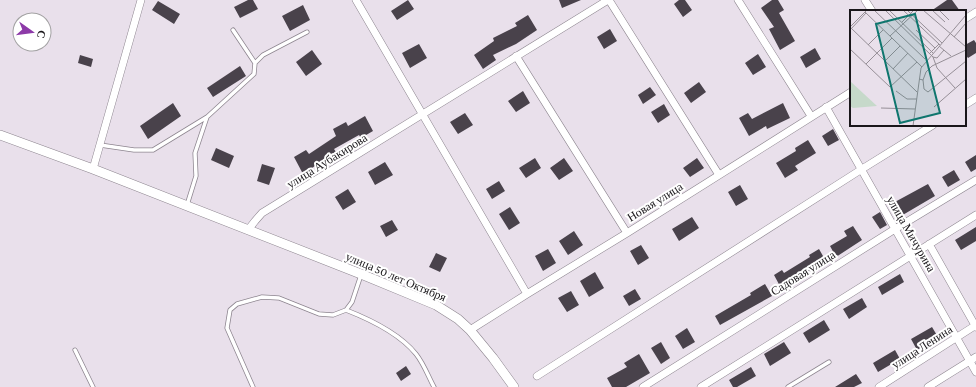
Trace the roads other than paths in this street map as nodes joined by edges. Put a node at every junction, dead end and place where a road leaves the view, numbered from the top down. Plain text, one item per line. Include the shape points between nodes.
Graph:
1 (141, 0) edge
2 (356, 0) edge
3 (608, 0) edge
4 (738, 0) edge
5 (866, 0) edge
6 (871, 10) edge
7 (976, 12) edge
8 (966, 18) edge
9 (233, 30) dead end
10 (307, 32) dead end
11 (516, 56) junction
12 (255, 63) junction
13 (850, 93) edge
14 (976, 98) edge
15 (966, 104) edge
16 (826, 107) junction
17 (422, 115) junction
18 (811, 116) junction
19 (207, 117) junction
20 (931, 126) edge
21 (0, 135) edge
22 (100, 145) junction
23 (93, 169) junction
24 (862, 169) junction
25 (719, 175) junction
26 (976, 180) edge
27 (187, 206) junction
28 (976, 215) edge
29 (894, 229) junction
30 (248, 230) junction
31 (627, 233) junction
32 (929, 244) junction
33 (911, 255) junction
34 (362, 274) junction
35 (527, 294) junction
36 (346, 310) junction
37 (976, 326) edge
38 (470, 330) junction
39 (956, 338) junction
40 (74, 350) dead end
41 (973, 359) edge
42 (830, 362) dead end
43 (976, 372) edge
44 (537, 376) dead end
45 (93, 387) edge
46 (253, 387) edge
47 (434, 387) edge
48 (514, 387) edge
49 (643, 387) edge
50 (701, 387) edge
51 (788, 387) edge
52 (879, 387) edge
53 (928, 387) edge

1 - 22 street
2 - 17 street
3 - 11 street, улица Аубакирова
3 - 25 street
4 - 18 street
5 - 6 street
7 - 8 street
9 - 12 lane
10 - 12 lane via 263,55
11 - 17 street, улица Аубакирова
11 - 31 street
12 - 19 lane via 254,74
13 - 16 street, Новая улица
14 - 15 street
16 - 18 street, Новая улица
16 - 24 street, улица Мичурина
17 - 30 street, улица Аубакирова via 262,213
17 - 35 street
18 - 25 street, Новая улица
19 - 22 lane via 153,150
19 - 27 lane via 195,153 196,176
20 - 24 street
21 - 23 main road, улица 50 лет Октября
22 - 23 street
23 - 27 main road, улица 50 лет Октября
24 - 29 street, улица Мичурина
24 - 44 street
25 - 31 street, Новая улица
26 - 29 street, Садовая улица
27 - 30 main road, улица 50 лет Октября
28 - 32 street
29 - 33 street, улица Мичурина
29 - 49 street, Садовая улица
30 - 34 main road, улица 50 лет Октября
31 - 35 street, Новая улица
32 - 33 street
32 - 37 street, улица Мичурина
33 - 39 street, улица Мичурина
33 - 50 street
34 - 36 lane via 352,302
34 - 38 main road, улица 50 лет Октября via 436,305
35 - 38 street, Новая улица
36 - 46 lane via 333,315 319,314 279,298 262,297 237,304 230,310 227,328
36 - 47 lane via 377,324 399,339 416,354
37 - 39 street, улица Ленина
38 - 48 main road, улица 50 лет Октября
39 - 41 street, улица Мичурина
39 - 52 street, улица Ленина
40 - 45 lane
41 - 43 street, улица Мичурина
41 - 53 street
42 - 51 lane

